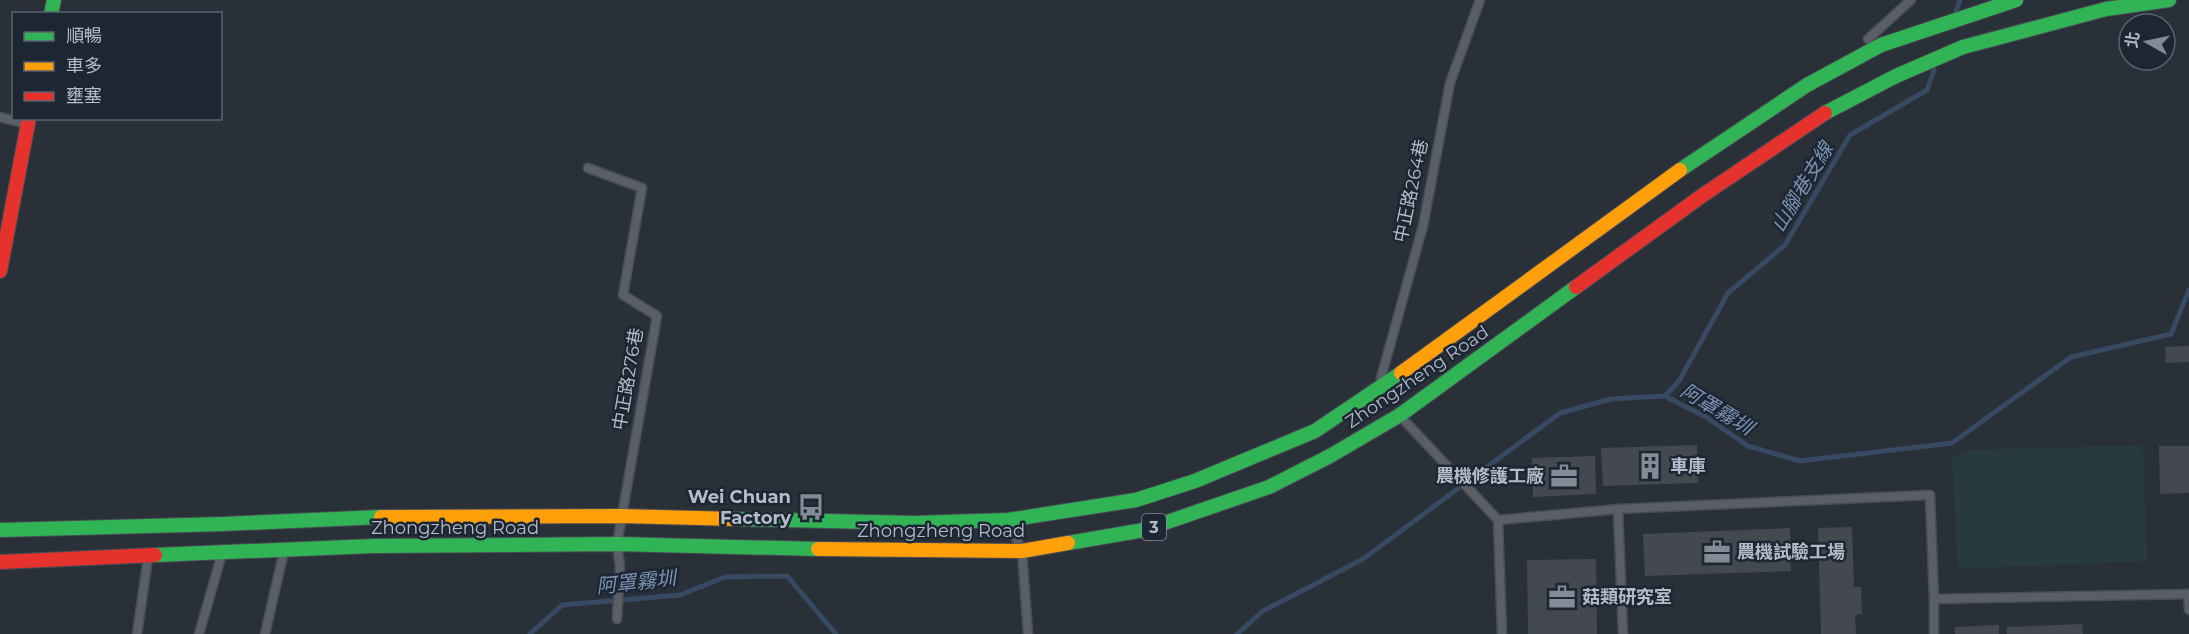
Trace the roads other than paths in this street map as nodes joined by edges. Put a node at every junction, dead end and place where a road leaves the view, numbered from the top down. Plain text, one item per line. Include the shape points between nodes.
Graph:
1 (1480, 0) edge
2 (1911, 0) edge
3 (2016, 0) edge
4 (2169, 0) edge
5 (1832, 72) junction
6 (28, 121) edge
7 (588, 168) dead end
8 (0, 271) edge
9 (1378, 390) junction
10 (1400, 415) junction
11 (1618, 509) junction
12 (621, 516) junction
13 (1498, 519) junction
14 (1008, 520) junction
15 (223, 524) junction
16 (0, 530) edge
17 (617, 544) junction
18 (285, 549) junction
19 (222, 551) junction
20 (1022, 551) junction
21 (149, 555) junction
22 (0, 561) edge
23 (2189, 594) edge
24 (1934, 599) junction
25 (2189, 610) edge
26 (617, 619) dead end
27 (137, 634) edge
28 (199, 634) edge
29 (265, 634) edge
30 (1028, 634) edge
31 (1502, 634) edge
32 (1623, 634) edge
33 (1934, 634) edge

1 - 9 lane, 中正路264巷 via 1450,83 1423,226
2 - 5 lane
3 - 5 main road, Zhongzheng Road / 3 via 1881,45
4 - 10 main road, Zhongzheng Road / 3 via 2106,9 1963,47 1828,111 1703,195
5 - 9 main road, Zhongzheng Road / 3 via 1682,168
6 - 8 main road
7 - 12 lane, 中正路276巷 via 642,188 623,295 657,316
9 - 14 main road, Zhongzheng Road / 3 via 1315,431 1195,481 1136,500
10 - 13 lane
10 - 20 main road, Zhongzheng Road / 3 via 1330,456 1247,495 1144,530
11 - 13 lane
11 - 24 lane via 1930,495
11 - 32 lane
12 - 14 main road, Zhongzheng Road / 3 via 914,523
12 - 15 main road, Zhongzheng Road / 3 via 372,517
12 - 17 lane, 中正路276巷
13 - 31 lane
14 - 20 lane
15 - 16 main road, Zhongzheng Road / 3
15 - 19 main road
17 - 18 main road, Zhongzheng Road / 3
17 - 20 main road, Zhongzheng Road / 3
17 - 26 lane, 中正路276巷
18 - 19 main road, Zhongzheng Road / 3
18 - 29 lane
19 - 21 main road, Zhongzheng Road / 3
19 - 28 lane
20 - 30 lane
21 - 22 main road, Zhongzheng Road / 3
21 - 27 lane
23 - 24 lane
23 - 25 lane
24 - 33 lane

